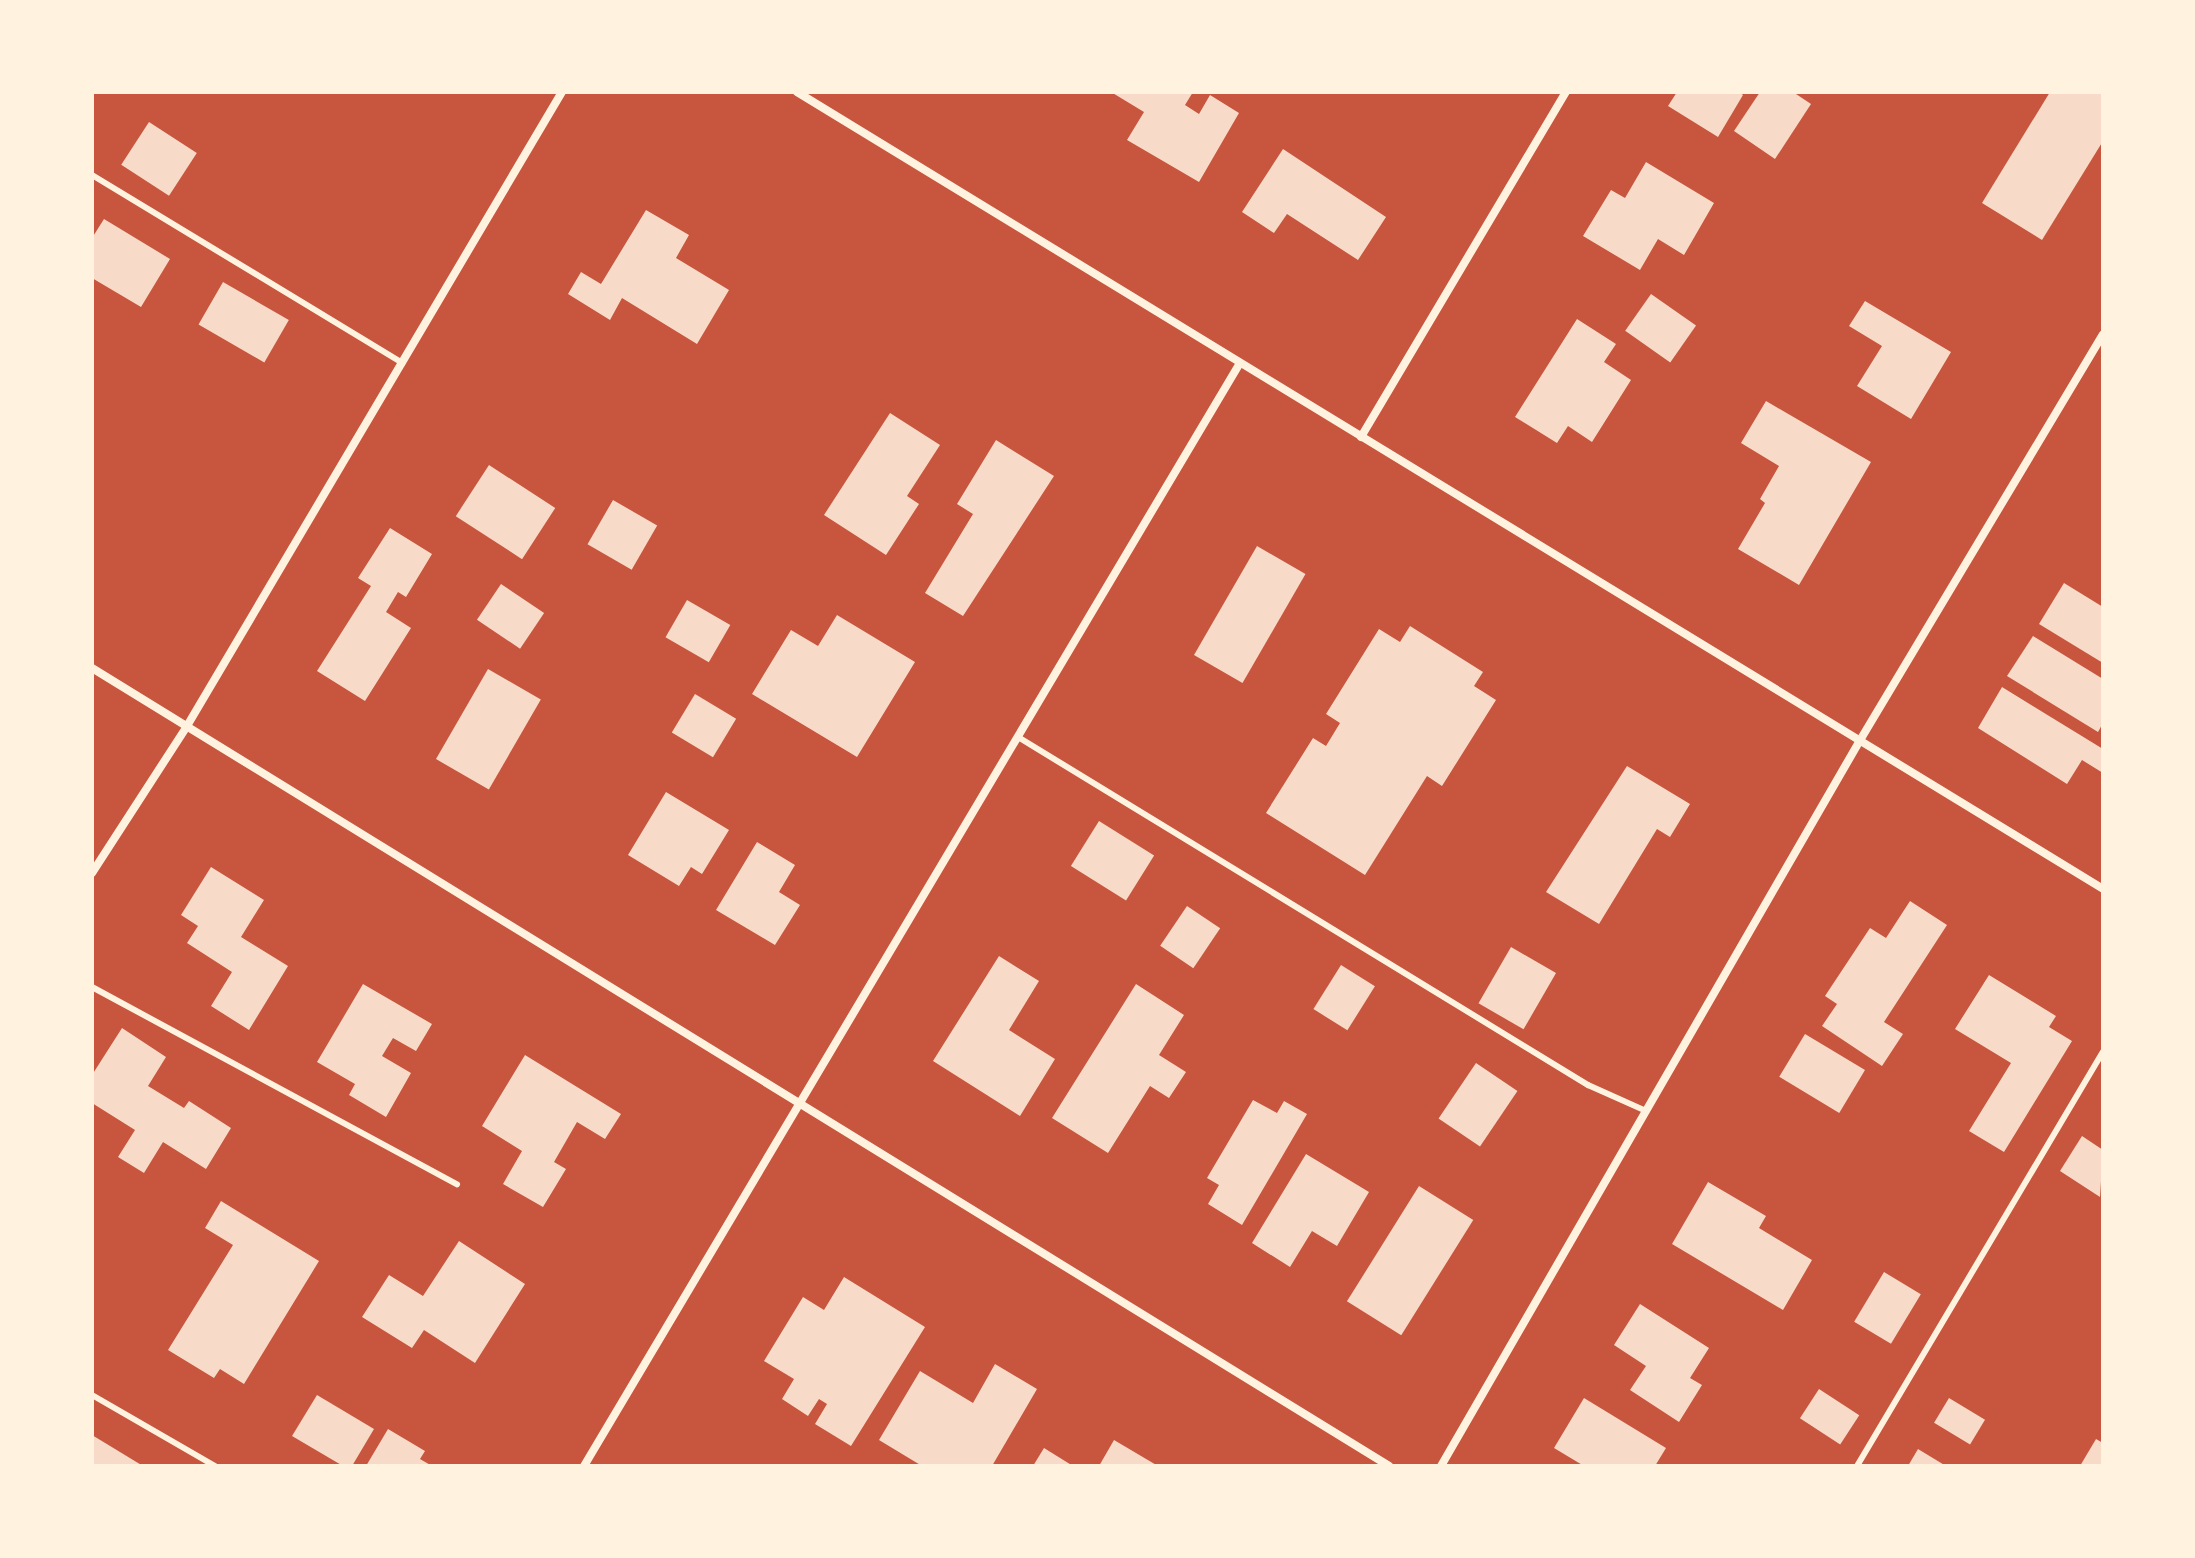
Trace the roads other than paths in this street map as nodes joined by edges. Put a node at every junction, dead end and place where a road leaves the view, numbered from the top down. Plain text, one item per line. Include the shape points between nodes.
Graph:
1 (562, 92) edge
2 (797, 92) edge
3 (1566, 92) edge
4 (92, 175) edge
5 (2103, 335) edge
6 (402, 363) junction
7 (1240, 363) junction
8 (1361, 437) junction
9 (92, 668) edge
10 (187, 726) junction
11 (1018, 737) junction
12 (1859, 742) junction
13 (92, 873) edge
14 (2103, 889) edge
15 (92, 987) edge
16 (2103, 1052) edge
17 (799, 1104) junction
18 (1646, 1111) junction
19 (457, 1184) dead end
20 (92, 1395) edge
21 (215, 1466) edge
22 (584, 1466) edge
23 (1389, 1466) edge
24 (1441, 1466) edge
25 (1857, 1466) edge

1 - 6 street
2 - 7 street
3 - 8 street
4 - 6 lane
5 - 12 street
6 - 10 street
7 - 8 street
7 - 11 street
8 - 12 street
9 - 10 street
10 - 13 street
10 - 17 street
11 - 17 street
11 - 18 lane via 1588,1085
12 - 14 street
12 - 18 street
15 - 19 lane
16 - 25 lane
17 - 22 street
17 - 23 street
18 - 24 street
20 - 21 lane

